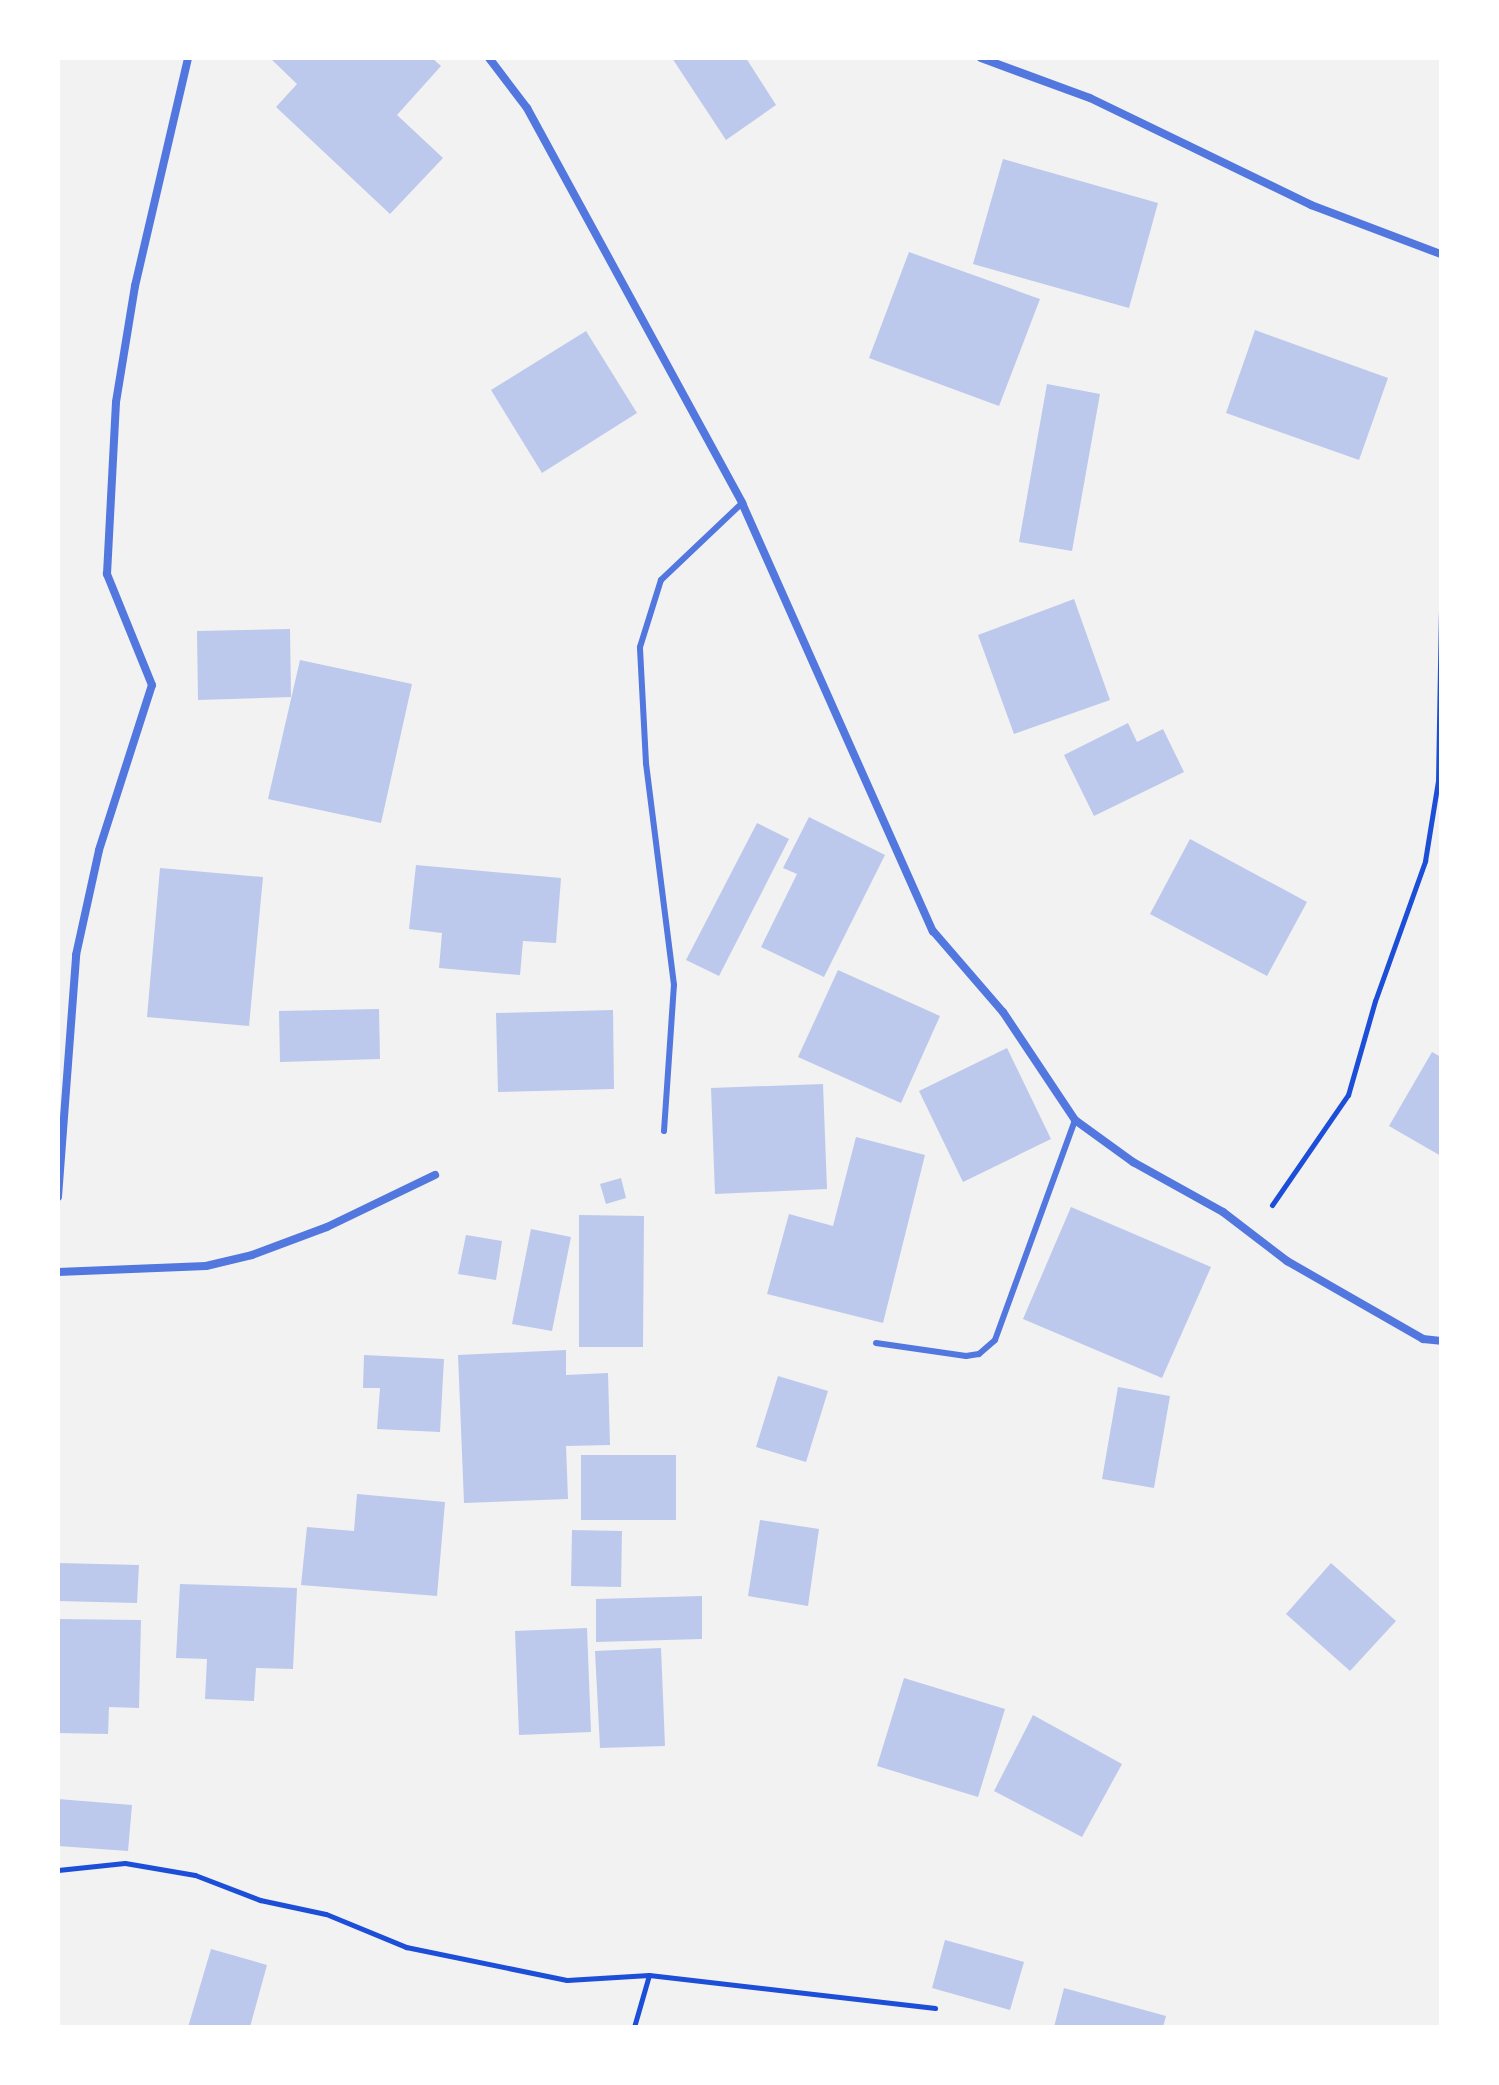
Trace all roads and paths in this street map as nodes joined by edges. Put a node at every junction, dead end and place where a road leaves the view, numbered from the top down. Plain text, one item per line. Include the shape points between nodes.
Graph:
1 (188, 58) edge
2 (489, 58) edge
3 (981, 58) edge
4 (1441, 254) edge
5 (742, 503) junction
6 (1441, 611) edge
7 (1075, 1120) junction
8 (664, 1131) dead end
9 (435, 1175) dead end
10 (58, 1197) edge
11 (1250, 1237) junction
12 (58, 1272) edge
13 (1441, 1341) edge
14 (876, 1343) dead end
15 (58, 1870) edge
16 (649, 1975) junction
17 (935, 2008) dead end
18 (634, 2027) edge

1 - 10 street via 135,286 116,402 107,574 152,685 99,850 76,955
2 - 5 street via 527,108
3 - 4 street via 1090,98 1311,205
5 - 7 street via 933,931 1003,1012
5 - 8 lane via 661,580 640,647 646,763 674,985
6 - 11 path via 1438,781 1425,861 1348,1095
7 - 11 street via 1133,1162 1223,1212
7 - 14 lane via 995,1340 979,1354 966,1356
9 - 12 street via 327,1227 221,1263
11 - 13 street via 1423,1339
15 - 16 path via 139,1865 195,1875 260,1900 326,1914 406,1947 567,1980
16 - 17 path
16 - 18 path

